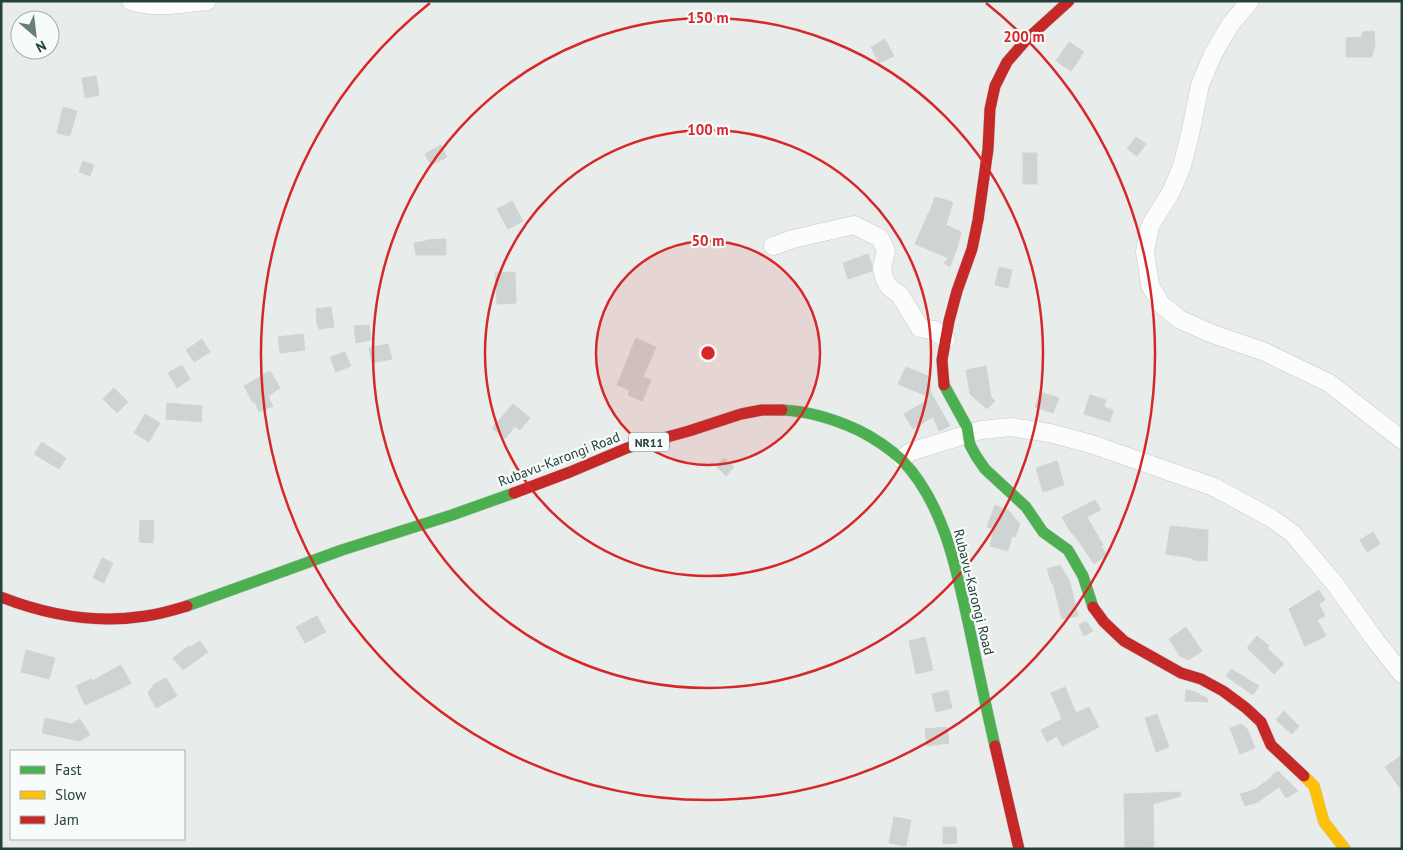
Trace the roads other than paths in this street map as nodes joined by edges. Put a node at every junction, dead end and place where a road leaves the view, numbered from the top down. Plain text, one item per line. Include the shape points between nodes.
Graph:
1 (131, 1) edge
2 (208, 1) edge
3 (1069, 1) edge
4 (1250, 1) edge
5 (773, 246) dead end
6 (946, 339) junction
7 (969, 435) junction
8 (1402, 440) edge
9 (902, 459) junction
10 (1, 598) edge
11 (1402, 674) edge
12 (1019, 849) edge
13 (1345, 849) edge

1 - 2 street via 163,5
3 - 6 main road via 1006,62 995,86 978,220
4 - 8 street via 1230,25 1213,54 1200,85 1182,166 1171,192 1150,226 1145,252 1150,285 1161,304 1179,319 1265,352 1329,383
5 - 6 street via 854,225 880,238 886,251 882,267 889,287 900,295 920,328 934,330
6 - 7 main road via 942,360 944,386
7 - 9 street via 910,452
7 - 11 street via 1011,427 1050,433 1214,487 1245,503 1292,533 1335,584
7 - 13 main road via 970,446 985,469 1026,507 1044,532 1068,550 1083,576 1091,604 1104,622 1124,641 1181,673 1223,691 1261,722 1271,745 1314,786 1324,822
9 - 10 main road, Rubavu-Karongi Road / NR11 via 857,429 830,419 774,409 748,411 625,449 578,470 451,516 168,611 144,616 88,618 21,606
9 - 12 main road, Rubavu-Karongi Road / NR11 via 927,494 948,546

